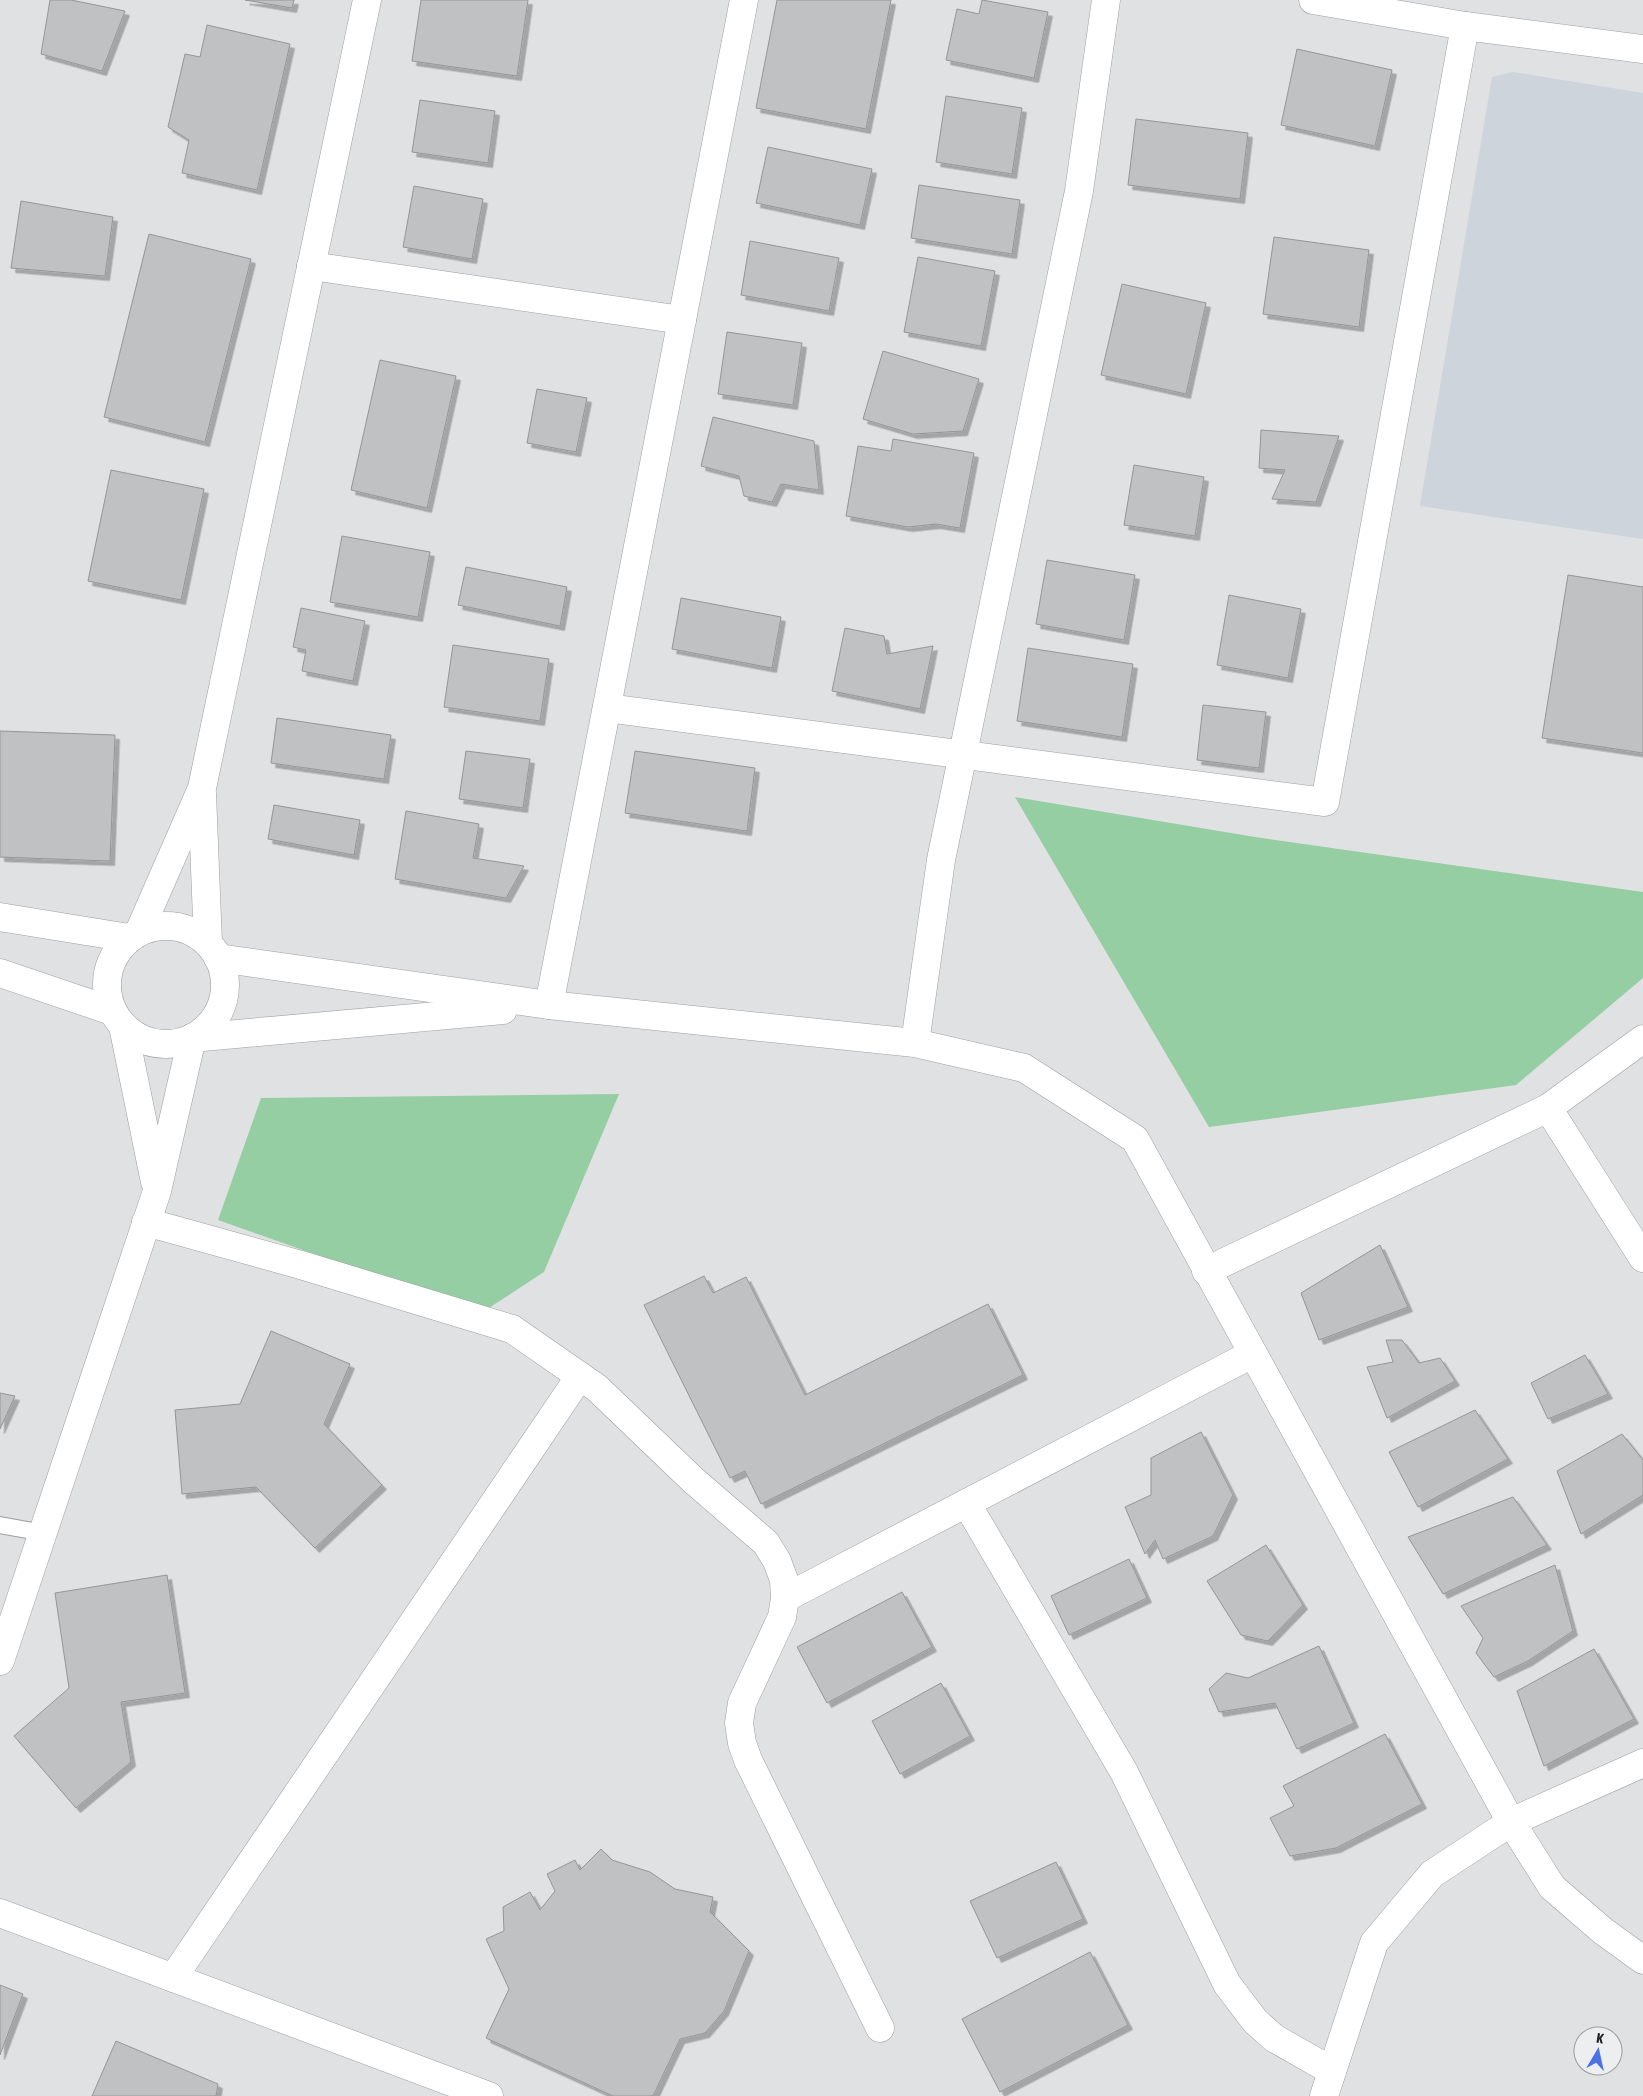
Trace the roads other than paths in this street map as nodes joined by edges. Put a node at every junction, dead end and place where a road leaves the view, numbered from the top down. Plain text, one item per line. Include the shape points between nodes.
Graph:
1 (367, 0) edge
2 (744, 0) edge
3 (1106, 0) edge
4 (1313, 0) edge
5 (1465, 26) junction
6 (1643, 49) edge
7 (311, 266) junction
8 (682, 320) junction
9 (607, 708) junction
10 (963, 754) junction
11 (202, 788) junction
12 (0, 917) edge
13 (134, 935) junction
14 (213, 950) junction
15 (0, 973) edge
16 (549, 1005) junction
17 (118, 1019) junction
18 (192, 1038) junction
19 (1643, 1039) edge
20 (915, 1043) junction
21 (1548, 1108) junction
22 (157, 1191) junction
23 (146, 1222) junction
24 (1643, 1258) edge
25 (1206, 1271) junction
26 (1252, 1354) junction
27 (580, 1376) junction
28 (967, 1504) junction
29 (0, 1525) edge
30 (44, 1534) junction
31 (785, 1598) junction
32 (0, 1661) edge
33 (1643, 1763) edge
34 (1511, 1822) junction
35 (0, 1913) edge
36 (1643, 1960) edge
37 (173, 1978) junction
38 (880, 2028) dead end
39 (1328, 2084) edge
40 (489, 2096) edge

1 - 7 street
2 - 8 street
3 - 10 street via 1079,191
4 - 5 street
5 - 6 street
5 - 10 street via 1325,802
7 - 8 street
7 - 11 street
8 - 9 street
9 - 10 street
9 - 16 street
10 - 20 street via 941,860
11 - 13 street
11 - 14 street
12 - 13 street
13 - 14 street via 156,926 175,926 193,932
13 - 17 street via 113,958 107,975 107,993
14 - 16 street
14 - 18 street via 224,976 224,994 218,1012 208,1026
15 - 17 street
16 - 18 street
16 - 20 street
17 - 18 street via 138,1037 156,1043 175,1043
17 - 22 street
18 - 22 street
19 - 21 street
20 - 25 street via 1024,1068 1134,1139
21 - 24 street
21 - 25 street
22 - 23 street
23 - 27 street via 512,1328
23 - 30 street
25 - 26 street
26 - 28 street
26 - 34 street
27 - 31 street via 766,1544 784,1580
27 - 37 street
28 - 31 street
28 - 39 street via 1124,1772 1226,1984 1255,2021
29 - 30 lane
30 - 32 street
31 - 38 street via 782,1617 742,1703 739,1723 742,1743
33 - 34 street
34 - 36 street via 1552,1887
34 - 39 street via 1432,1874 1374,1944
35 - 37 street
37 - 40 street

